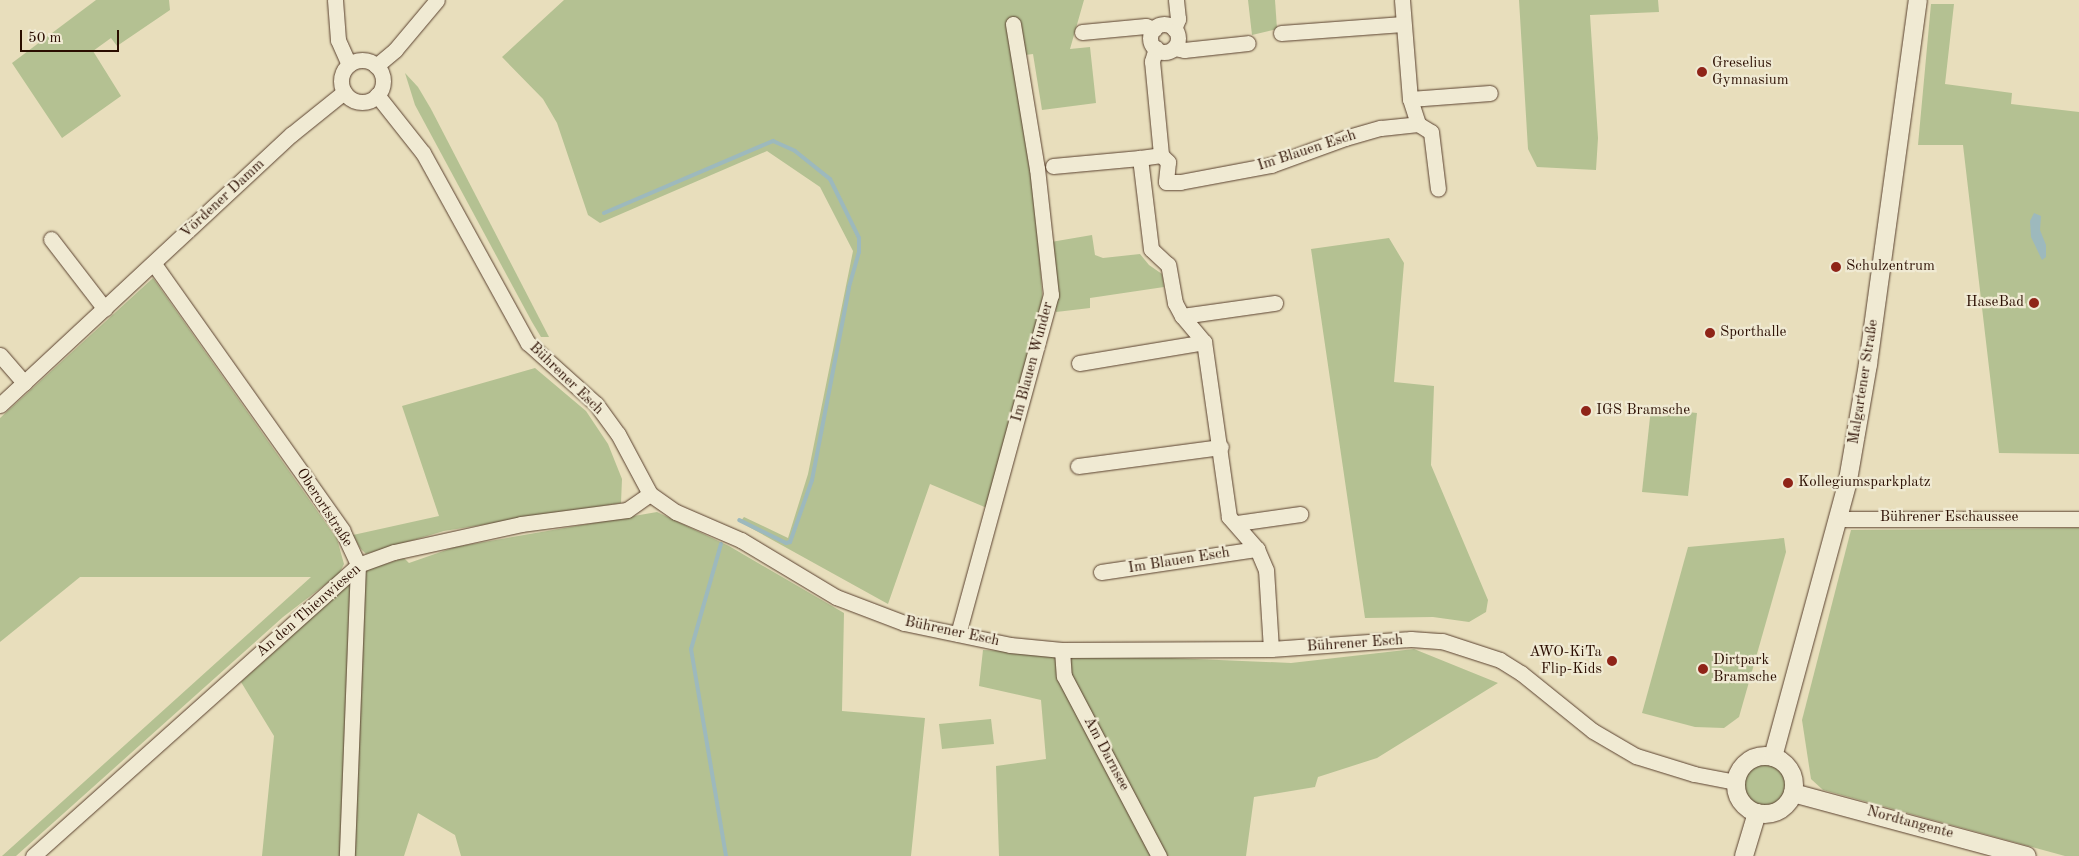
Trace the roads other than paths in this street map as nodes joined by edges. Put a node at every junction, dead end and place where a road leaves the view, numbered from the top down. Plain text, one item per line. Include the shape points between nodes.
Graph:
1 (335, 0) edge
2 (437, 0) edge
3 (1176, 0) edge
4 (1402, 0) edge
5 (1918, 0) edge
6 (1013, 24) dead end
7 (1403, 24) junction
8 (1174, 28) junction
9 (1154, 29) junction
10 (1082, 32) dead end
11 (1281, 33) dead end
12 (1248, 43) dead end
13 (1156, 48) junction
14 (1174, 48) junction
15 (349, 65) junction
16 (376, 66) junction
17 (344, 92) junction
18 (1490, 93) dead end
19 (378, 95) junction
20 (1410, 99) junction
21 (1418, 124) junction
22 (1161, 155) junction
23 (1140, 158) junction
24 (1053, 166) dead end
25 (1166, 182) junction
26 (1145, 188) junction
27 (1438, 188) dead end
28 (51, 239) dead end
29 (154, 264) junction
30 (1275, 303) dead end
31 (105, 309) junction
32 (1182, 316) junction
33 (1204, 342) junction
34 (0, 355) edge
35 (1080, 363) dead end
36 (24, 383) junction
37 (0, 405) edge
38 (1221, 447) junction
39 (1078, 466) dead end
40 (650, 494) junction
41 (1300, 514) dead end
42 (1839, 519) junction
43 (2079, 519) edge
44 (1237, 523) junction
45 (1257, 549) junction
46 (358, 565) junction
47 (1101, 572) dead end
48 (958, 634) junction
49 (1271, 649) junction
50 (1062, 650) junction
51 (1773, 757) junction
52 (1736, 782) junction
53 (1793, 793) junction
54 (1757, 813) junction
55 (33, 856) edge
56 (347, 856) edge
57 (1159, 856) edge
58 (1744, 856) edge
59 (2027, 856) edge

1 - 15 street via 338,40
2 - 16 street
3 - 8 street via 1178,19
4 - 7 street
5 - 42 street, Malgartener Straße via 1868,364
6 - 48 street, Im Blauen Wunder via 1037,169 1051,295
7 - 11 street
7 - 20 street
8 - 9 street via 1164,24
8 - 14 street via 1178,40
9 - 10 street via 1146,26
9 - 13 street via 1151,39
12 - 14 street via 1184,50
13 - 14 street via 1166,52
13 - 22 street via 1152,61
15 - 16 street via 366,61
15 - 17 street via 342,74
16 - 19 street via 382,77
17 - 19 street via 360,102
17 - 29 street, Vördener Damm via 292,134
18 - 20 street
19 - 40 street, Bührener Esch via 423,153 528,343 596,404 618,434
20 - 21 street
21 - 25 street, Im Blauen Esch via 1381,128 1345,138 1271,165
21 - 27 street via 1431,132
22 - 23 street
22 - 25 street via 1168,162
23 - 24 street
23 - 26 street
25 - 26 street, Im Blauen Esch
26 - 32 street via 1151,249 1168,265 1175,303
28 - 31 street
29 - 31 street, Vördener Damm
29 - 46 street, Oberortstraße via 342,530
30 - 32 street
31 - 36 street, Vördener Damm
32 - 33 street
33 - 35 street
33 - 38 street, Im Blauen Esch
34 - 36 street
36 - 37 street, Vördener Damm
38 - 39 street
38 - 44 street, Im Blauen Esch via 1229,517
40 - 46 street, An den Thienwiesen via 627,510 521,524 394,552
40 - 48 street, Bührener Esch via 676,512 741,540 836,597 871,613
41 - 44 street
42 - 43 street, Bührener Eschaussee
42 - 51 street, Malgartener Straße
44 - 45 street, Im Blauen Esch
45 - 47 street, Im Blauen Esch
45 - 49 street, Im Blauen Esch via 1266,570
46 - 55 street, An den Thienwiesen
46 - 56 street, Oberortstraße
48 - 50 street, Bührener Esch via 1010,645
49 - 50 street, Bührener Esch
49 - 52 street, Bührener Esch via 1411,639 1442,641 1471,648 1521,673 1593,731 1636,756 1694,774
50 - 57 street, Am Darnsee via 1064,676
51 - 52 street via 1756,757 1748,761
51 - 53 street via 1791,771
52 - 54 street via 1741,802
53 - 54 street via 1783,808 1766,814
53 - 59 street, Nordtangente
54 - 58 street

